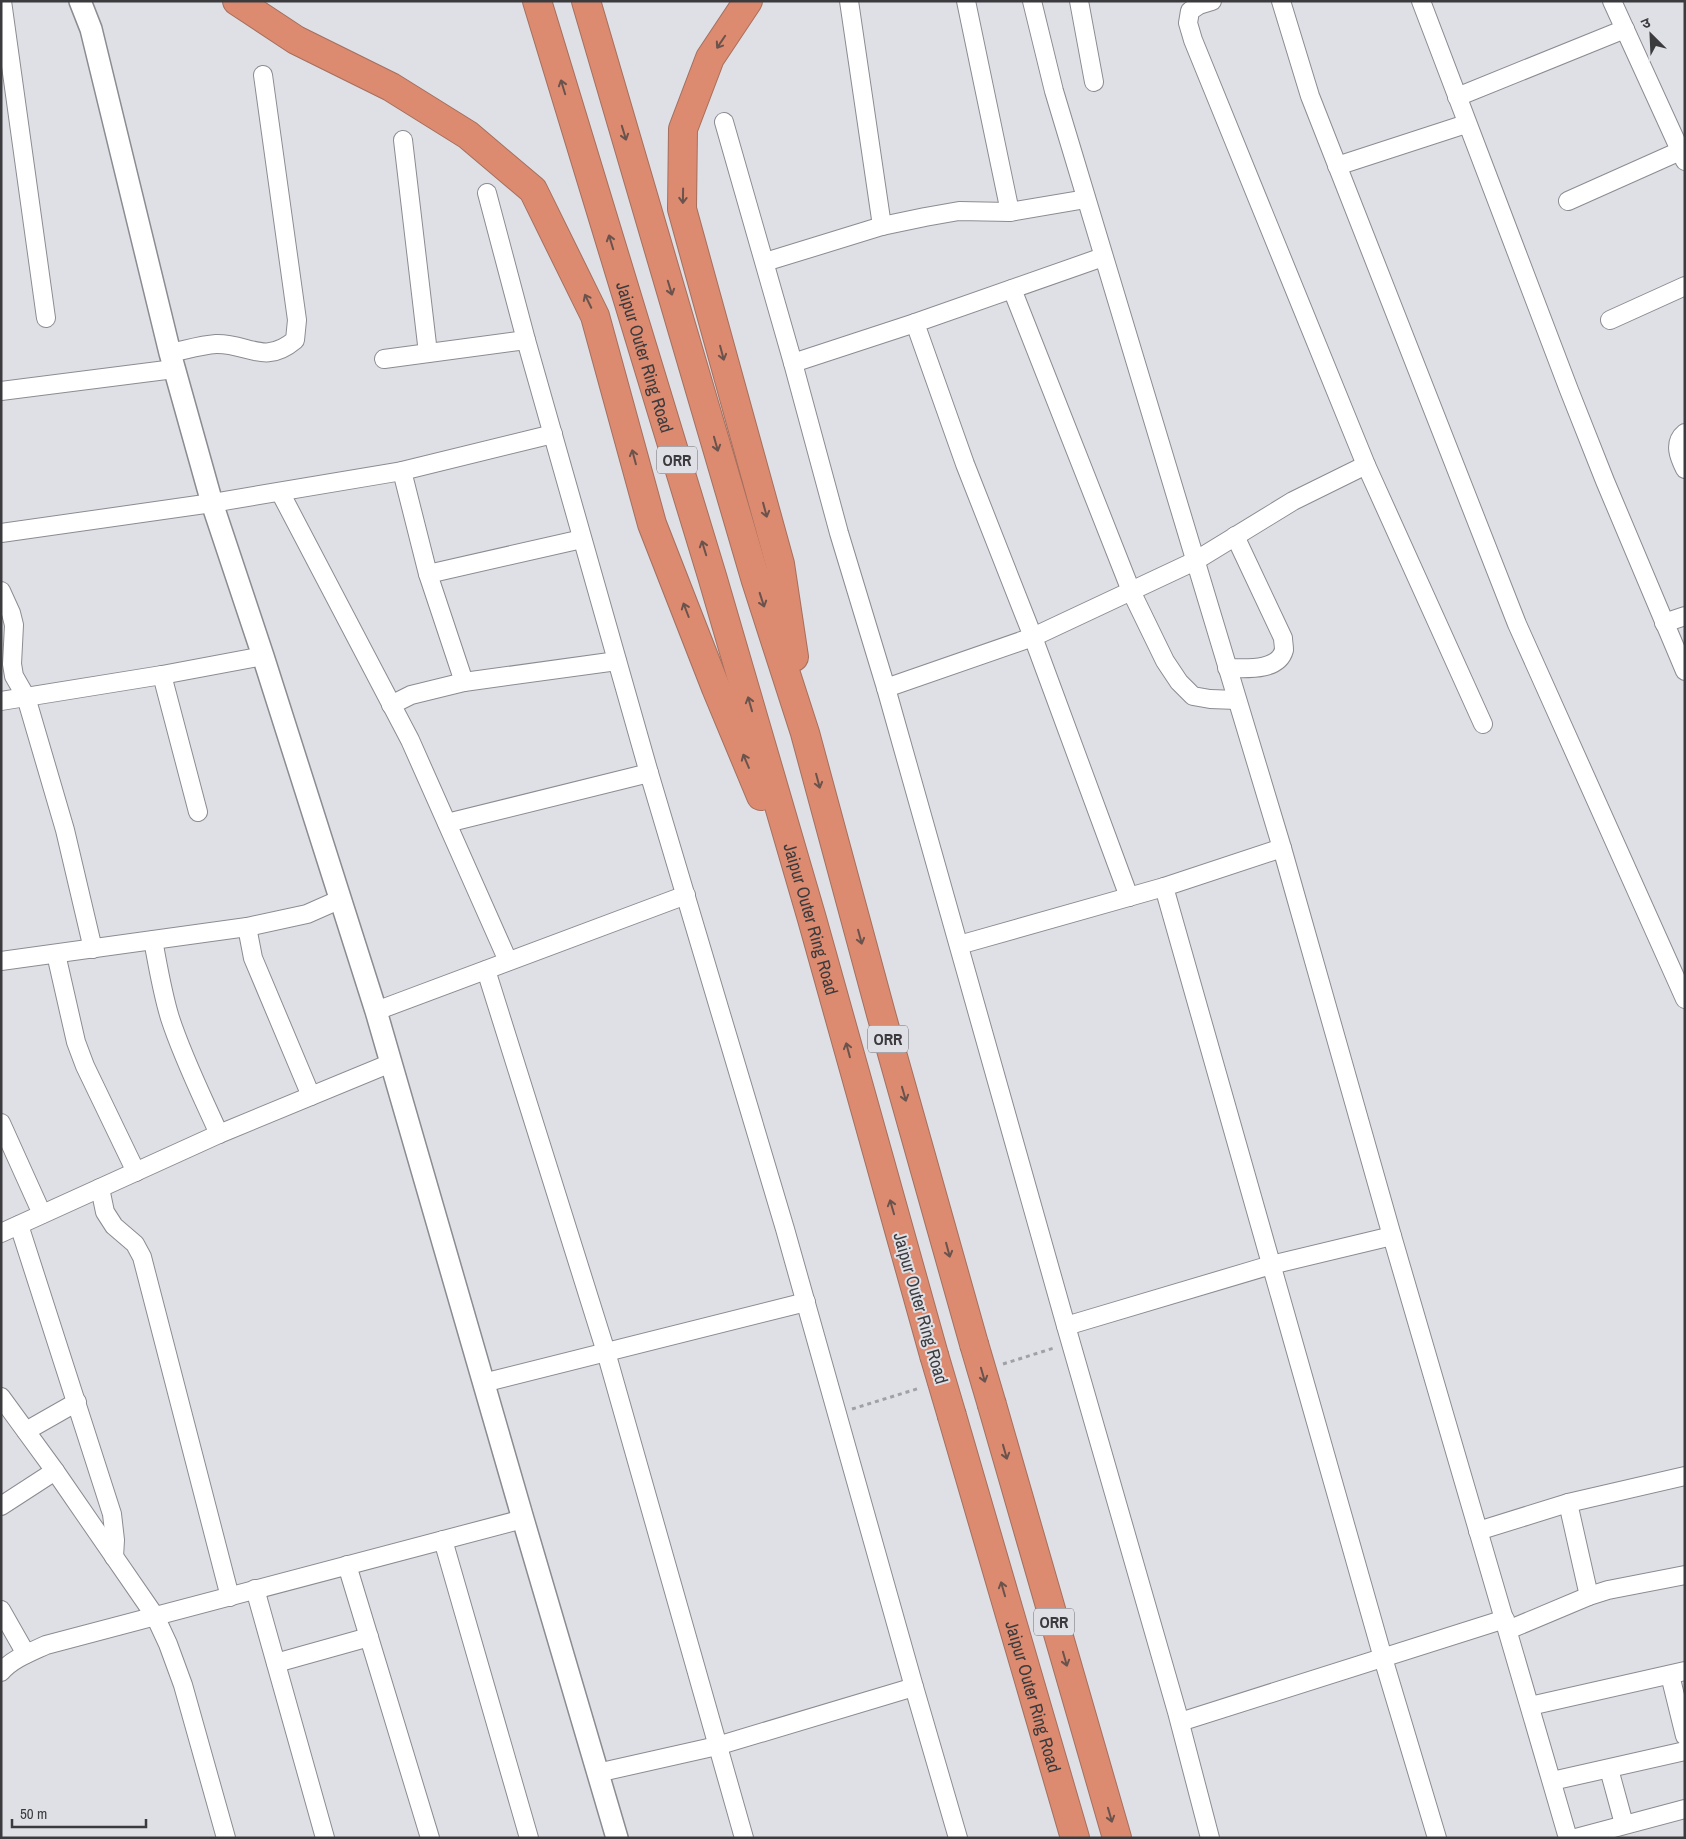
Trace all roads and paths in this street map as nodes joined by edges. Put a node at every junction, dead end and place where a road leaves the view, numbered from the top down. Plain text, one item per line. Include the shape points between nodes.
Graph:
1 (2, 1) edge
2 (80, 1) edge
3 (237, 1) edge
4 (537, 1) edge
5 (586, 1) edge
6 (748, 1) edge
7 (849, 1) edge
8 (966, 1) edge
9 (1032, 1) edge
10 (1078, 1) edge
11 (1212, 1) edge
12 (1281, 1) edge
13 (1421, 1) edge
14 (1612, 1) edge
15 (1625, 29) junction
16 (263, 75) dead end
17 (1094, 82) dead end
18 (1458, 97) junction
19 (724, 122) dead end
20 (1466, 124) junction
21 (403, 140) dead end
22 (1682, 156) edge
23 (1337, 166) junction
24 (487, 193) dead end
25 (1086, 199) junction
26 (1568, 202) dead end
27 (1010, 212) junction
28 (882, 226) junction
29 (1103, 257) junction
30 (765, 262) junction
31 (1685, 286) edge
32 (1012, 289) junction
33 (46, 318) dead end
34 (1610, 320) dead end
35 (915, 323) junction
36 (526, 340) junction
37 (428, 353) junction
38 (384, 359) dead end
39 (172, 361) junction
40 (793, 363) junction
41 (1, 391) edge
42 (1685, 433) edge
43 (553, 434) junction
44 (1366, 465) junction
45 (1685, 469) edge
46 (402, 471) junction
47 (280, 492) junction
48 (212, 503) junction
49 (1, 533) edge
50 (1235, 536) junction
51 (582, 538) junction
52 (1195, 561) junction
53 (428, 574) junction
54 (1131, 591) junction
55 (1, 592) edge
56 (1685, 616) edge
57 (1664, 624) junction
58 (1033, 637) junction
59 (263, 656) junction
60 (617, 661) junction
61 (1227, 668) junction
62 (1685, 671) edge
63 (162, 675) junction
64 (464, 682) junction
65 (886, 688) junction
66 (26, 697) junction
67 (1237, 700) junction
68 (1, 701) edge
69 (391, 705) junction
70 (1483, 724) dead end
71 (805, 734) junction
72 (648, 773) junction
73 (198, 812) dead end
74 (446, 823) junction
75 (1282, 848) junction
76 (1164, 887) junction
77 (686, 895) junction
78 (1128, 897) junction
79 (341, 899) junction
80 (812, 919) junction
81 (247, 927) junction
82 (152, 940) junction
83 (959, 945) junction
84 (93, 950) junction
85 (56, 954) junction
86 (1, 961) edge
87 (508, 961) junction
88 (486, 970) junction
89 (1685, 999) edge
90 (376, 1011) junction
91 (391, 1063) junction
92 (311, 1096) junction
93 (1, 1123) edge
94 (219, 1134) junction
95 (136, 1172) junction
96 (100, 1188) junction
97 (42, 1214) junction
98 (19, 1225) junction
99 (1, 1233) edge
100 (1392, 1236) junction
101 (1271, 1265) junction
102 (806, 1302) junction
103 (1066, 1326) junction
104 (606, 1352) junction
105 (483, 1383) junction
106 (1, 1397) edge
107 (76, 1402) junction
108 (26, 1431) junction
109 (55, 1471) junction
110 (1685, 1476) edge
111 (1568, 1503) junction
112 (1, 1506) edge
113 (523, 1519) junction
114 (1478, 1531) junction
115 (443, 1540) junction
116 (114, 1557) junction
117 (347, 1565) junction
118 (1685, 1575) edge
119 (255, 1589) junction
120 (1590, 1596) junction
121 (230, 1597) junction
122 (1, 1610) edge
123 (155, 1616) junction
124 (1506, 1625) junction
125 (369, 1637) junction
126 (26, 1654) junction
127 (1383, 1658) junction
128 (276, 1663) junction
129 (1, 1672) edge
130 (1677, 1673) edge
131 (914, 1686) junction
132 (1530, 1706) junction
133 (1180, 1722) junction
134 (1685, 1736) edge
135 (717, 1746) junction
136 (1685, 1751) edge
137 (1609, 1769) junction
138 (597, 1773) junction
139 (1552, 1780) junction
140 (1683, 1814) edge
141 (1616, 1830) edge
142 (226, 1838) edge
143 (325, 1838) edge
144 (430, 1838) edge
145 (529, 1838) edge
146 (617, 1838) edge
147 (744, 1838) edge
148 (958, 1838) edge
149 (1075, 1838) edge
150 (1117, 1838) edge
151 (1210, 1838) edge
152 (1438, 1838) edge
153 (1568, 1838) edge
154 (1576, 1838) edge

1 - 33 street
2 - 39 street via 91,29
80 -> 3 highway via 652,524 596,316 533,190 468,135 391,87 296,40
80 -> 4 highway, Jaipur Outer Ring Road / ORR via 712,576
5 -> 71 highway via 756,581
6 -> 71 highway via 710,58 683,128 682,209 780,564
7 - 28 street
8 - 27 street
9 - 25 street
10 - 17 street
11 - 44 street via 1190,11 1188,23 1193,40
12 - 23 street via 1310,96
13 - 18 street
14 - 15 street
15 - 18 street
15 - 22 street
16 - 39 street via 297,320 295,340 284,349 268,352 216,344
18 - 20 street
19 - 30 street
20 - 23 street
20 - 57 street
21 - 37 street
22 - 26 street
23 - 89 street via 1517,624
24 - 36 street
25 - 27 street
25 - 29 street
27 - 28 street via 959,211
28 - 30 street
29 - 32 street
29 - 52 street
30 - 40 street
31 - 34 street
32 - 35 street
32 - 54 street
35 - 40 street
35 - 58 street via 965,464
36 - 37 street
36 - 43 street
37 - 38 street
39 - 41 street
39 - 48 street
40 - 65 street via 839,533
42 - 45 street via 1679,438 1677,449
43 - 46 street
43 - 51 street
44 - 50 street via 1293,501
44 - 70 street
46 - 47 street
46 - 53 street
47 - 48 street
47 - 69 street
48 - 49 street
48 - 59 street
50 - 52 street
50 - 61 street via 1283,638 1284,650 1276,662 1257,668
51 - 53 street
51 - 60 street
52 - 54 street
52 - 61 street
53 - 64 street
54 - 58 street
54 - 67 street via 1165,662 1179,682 1193,696
55 - 66 street via 14,625 14,676
56 - 57 street
57 - 62 street
58 - 65 street
58 - 78 street
59 - 63 street
59 - 79 street
60 - 64 street
60 - 72 street
61 - 67 street
63 - 66 street
63 - 73 street
64 - 69 street via 410,695
65 - 83 street
66 - 68 street
66 - 84 street via 70,848
67 - 75 street
69 - 74 street
71 -> 150 highway, ORR, bridge via 974,1344
72 - 74 street
72 - 77 street
74 - 87 street
75 - 76 street
75 - 100 street
76 - 78 street
76 - 101 street
77 - 87 street
77 - 102 street
78 - 83 street
79 - 81 street via 307,914
79 - 90 street
149 -> 80 highway, Jaipur Outer Ring Road / ORR, bridge via 934,1355
81 - 82 street
81 - 92 street via 261,980
82 - 84 street
82 - 94 street via 170,1018
83 - 103 street
84 - 85 street
85 - 86 street
85 - 95 street via 76,1042
87 - 88 street
88 - 90 street
88 - 104 street
90 - 91 street
91 - 92 street
91 - 105 street
92 - 94 street
93 - 97 street
94 - 95 street
95 - 96 street
96 - 97 street
96 - 121 street via 105,1212 114,1226 135,1244 142,1257
97 - 98 street
98 - 99 street
98 - 107 street
100 - 101 street
100 - 114 street
101 - 103 street
101 - 127 street
102 - 104 street
102 - 131 street
103 - 133 street
104 - 105 street
104 - 135 street
105 - 113 street
106 - 108 street
107 - 108 street
107 - 116 street via 112,1514
108 - 109 street
109 - 112 street
109 - 116 street
110 - 111 street
111 - 114 street
111 - 120 street
113 - 115 street
113 - 138 street
114 - 124 street
115 - 117 street
115 - 145 street
116 - 123 street
117 - 119 street
117 - 125 street
118 - 120 street
119 - 121 street
119 - 128 street
120 - 124 street
121 - 123 street
122 - 126 street
123 - 126 street
123 - 142 street via 183,1685
124 - 127 street
124 - 132 street
125 - 128 street
125 - 144 street
126 - 129 street
127 - 133 street
127 - 152 street
128 - 143 street
130 - 132 street
130 - 134 street
131 - 135 street
131 - 148 street
132 - 139 street
133 - 151 street
135 - 138 street
135 - 147 street
136 - 137 street
137 - 139 street
137 - 141 street
138 - 146 street
139 - 153 street
140 - 141 street
141 - 154 street

